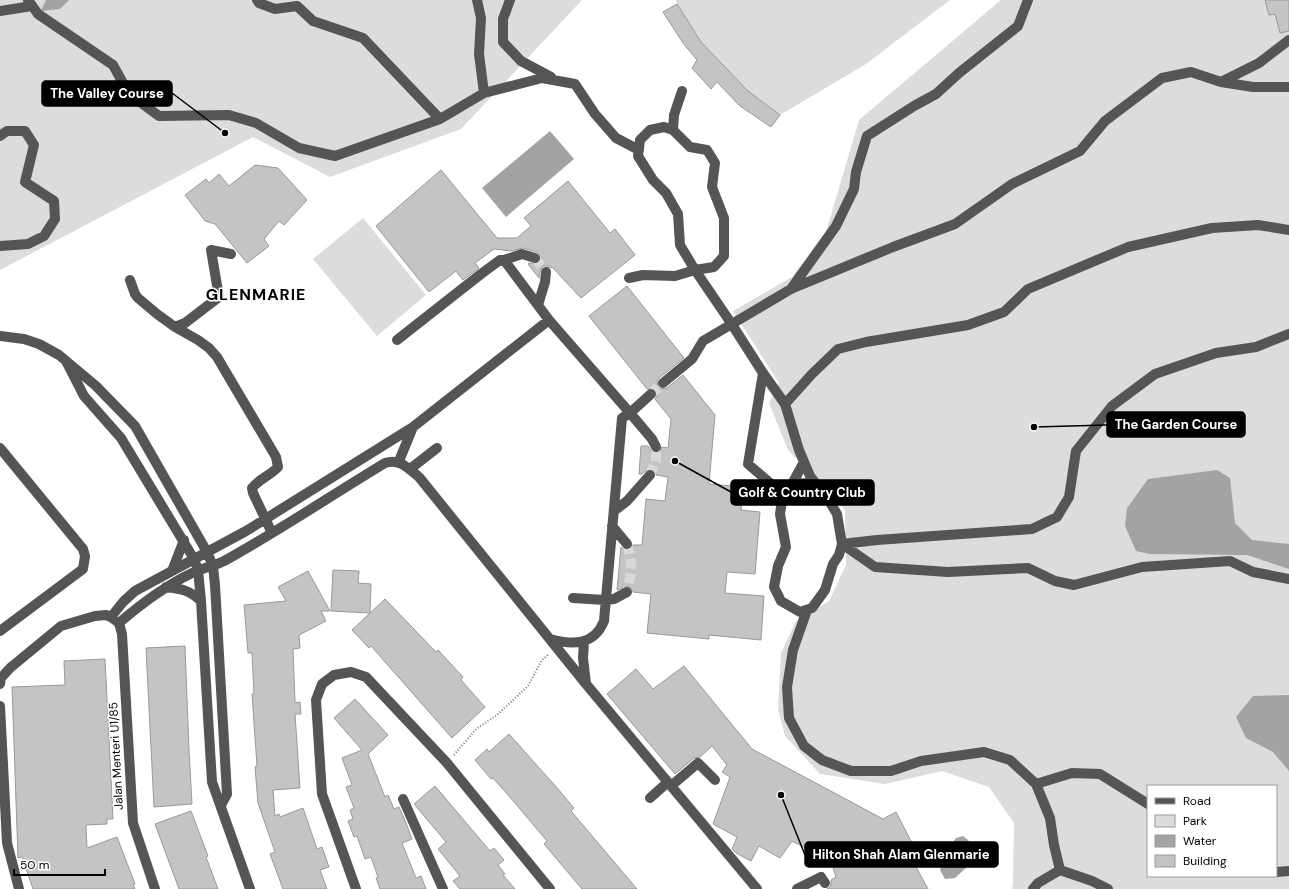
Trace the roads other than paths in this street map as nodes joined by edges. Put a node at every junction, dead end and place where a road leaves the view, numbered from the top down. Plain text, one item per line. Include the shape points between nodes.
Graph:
1 (257, 0) edge
2 (477, 0) edge
3 (510, 0) edge
4 (1028, 0) edge
5 (30, 3) edge
6 (0, 11) edge
7 (1289, 40) edge
8 (560, 81) junction
9 (1221, 82) junction
10 (1289, 87) edge
11 (682, 91) dead end
12 (484, 93) junction
13 (440, 119) junction
14 (673, 130) junction
15 (0, 136) edge
16 (639, 150) junction
17 (1289, 230) edge
18 (0, 246) edge
19 (231, 254) dead end
20 (535, 258) dead end
21 (504, 260) junction
22 (694, 270) junction
23 (546, 272) dead end
24 (629, 278) dead end
25 (130, 280) dead end
26 (791, 289) junction
27 (538, 305) junction
28 (549, 320) junction
29 (731, 323) junction
30 (175, 327) junction
31 (1289, 334) edge
32 (0, 336) edge
33 (397, 340) dead end
34 (66, 361) junction
35 (763, 373) junction
36 (663, 383) tunnel mouth
37 (651, 394) tunnel mouth
38 (785, 404) junction
39 (630, 413) junction
40 (413, 427) junction
41 (656, 447) tunnel mouth
42 (0, 448) edge
43 (436, 448) dead end
44 (399, 461) junction
45 (804, 462) junction
46 (410, 469) junction
47 (650, 475) tunnel mouth
48 (792, 484) junction
49 (818, 486) junction
50 (783, 494) junction
51 (614, 512) junction
52 (266, 519) junction
53 (612, 526) junction
54 (272, 533) junction
55 (236, 537) junction
56 (184, 540) junction
57 (627, 544) tunnel mouth
58 (842, 544) junction
59 (242, 550) junction
60 (207, 552) junction
61 (194, 559) junction
62 (213, 566) junction
63 (198, 570) junction
64 (172, 571) junction
65 (1289, 579) edge
66 (166, 587) junction
67 (627, 592) dead end
68 (573, 598) dead end
69 (606, 600) junction
70 (201, 601) junction
71 (807, 610) junction
72 (115, 620) junction
73 (0, 631) edge
74 (550, 640) junction
75 (584, 642) junction
76 (0, 684) edge
77 (586, 684) junction
78 (0, 706) edge
79 (1, 730) edge
80 (715, 780) dead end
81 (669, 784) junction
82 (1036, 784) junction
83 (650, 798) dead end
84 (403, 799) dead end
85 (1147, 803) edge
86 (221, 805) junction
87 (1060, 870) junction
88 (1289, 871) edge
89 (1277, 872) edge
90 (825, 883) dead end
91 (18, 889) edge
92 (155, 889) edge
93 (250, 889) edge
94 (356, 889) edge
95 (443, 889) edge
96 (550, 889) edge
97 (757, 889) edge
98 (797, 889) edge
99 (1033, 889) edge
100 (1108, 889) edge

1 - 13 street via 275,9 297,6 313,21 363,38
2 - 12 street via 481,18 479,54
3 - 8 street via 503,19 503,42 521,61
4 - 26 street via 1018,26 936,94 867,136 856,172 854,189 836,226
5 - 6 street
5 - 13 street via 38,14 113,65 129,94 159,116 229,115 256,123 299,148 335,156
7 - 9 street via 1260,63
8 - 12 street via 542,78
8 - 16 street via 575,84 594,114 616,138
9 - 10 street via 1253,87
9 - 26 street via 1191,72 1162,78 1105,121 1080,151 1012,184 955,224
11 - 14 street via 674,115
12 - 13 street
14 - 16 street via 664,127 650,130 640,140
14 - 22 street via 690,147 707,150 715,163 712,186 724,218 724,256 714,267
15 - 18 street via 7,130 26,131 34,145 25,182 54,202 55,219 44,236 28,244
16 - 22 street via 638,156 653,180 666,193 678,214 680,245
17 - 38 street via 1258,225 1212,228 1128,247 1028,289 1004,312 968,325 838,349
19 - 30 street via 211,250 219,297 185,323
20 - 21 street via 522,254
21 - 27 street
21 - 33 street via 500,260 481,274
22 - 24 street via 675,276 643,275
22 - 29 street
23 - 27 street
25 - 30 street via 138,298
26 - 29 street
27 - 28 street
28 - 39 street
28 - 40 street
29 - 35 street
29 - 36 street via 703,341 692,359
30 - 52 street via 204,344 217,357 276,457 278,467 252,488
31 - 58 street via 1256,347 1216,353 1154,374 1112,406 1076,451 1069,497 1057,517 1032,529
32 - 34 street via 34,342
34 - 56 street via 84,396 121,438
34 - 60 street via 96,386 135,426
35 - 38 street
35 - 50 street via 748,464
37 - 39 street
38 - 45 street
39 - 41 street
39 - 51 street via 622,418
40 - 44 street
40 - 52 street
42 - 73 street via 83,549 85,556 83,569
43 - 46 street
44 - 46 street
44 - 54 street via 385,463
45 - 48 street
45 - 49 street
46 - 74 street
47 - 51 street
48 - 49 street via 806,483
48 - 50 street
49 - 58 street via 837,514
50 - 71 street via 780,514 786,547 778,566 774,587 781,601 800,612
51 - 53 street
52 - 54 street
52 - 55 street
53 - 57 street
53 - 69 street
54 - 59 street
55 - 59 street
55 - 60 street
56 - 61 street
56 - 64 street
58 - 65 street via 875,567 948,572 1028,568 1055,581 1074,585 1142,567 1230,561 1253,572
58 - 71 street via 826,590 812,608
59 - 62 street
60 - 61 street
60 - 62 street
61 - 63 street
61 - 64 street
62 - 63 street
62 - 86 street via 227,794
63 - 66 street
63 - 70 street
64 - 72 street via 135,591 123,602
66 - 70 street via 184,589
66 - 72 street
67 - 69 street
68 - 69 street
69 - 75 street via 601,627 595,635
70 - 86 street via 212,782
71 - 82 street via 793,650 787,687 789,718 804,746 822,760 851,771 891,771 921,761 984,752 1010,760
72 - 76 street via 106,615 95,616 61,626 10,668
72 - 92 street, Jalan Menteri U1/85 via 122,634 133,823
74 - 75 street via 567,644
74 - 77 street
75 - 77 street
77 - 81 street
78 - 79 street
79 - 91 street via 7,843
80 - 81 street via 698,763
81 - 83 street
81 - 97 street
82 - 85 street via 1072,773 1100,774
82 - 87 street via 1050,818
84 - 95 street
86 - 93 street
87 - 99 street via 1038,883
87 - 100 street
88 - 89 street
90 - 98 street via 821,877
94 - 96 street via 322,794 316,700 322,684 334,675 351,672 366,677 447,763

